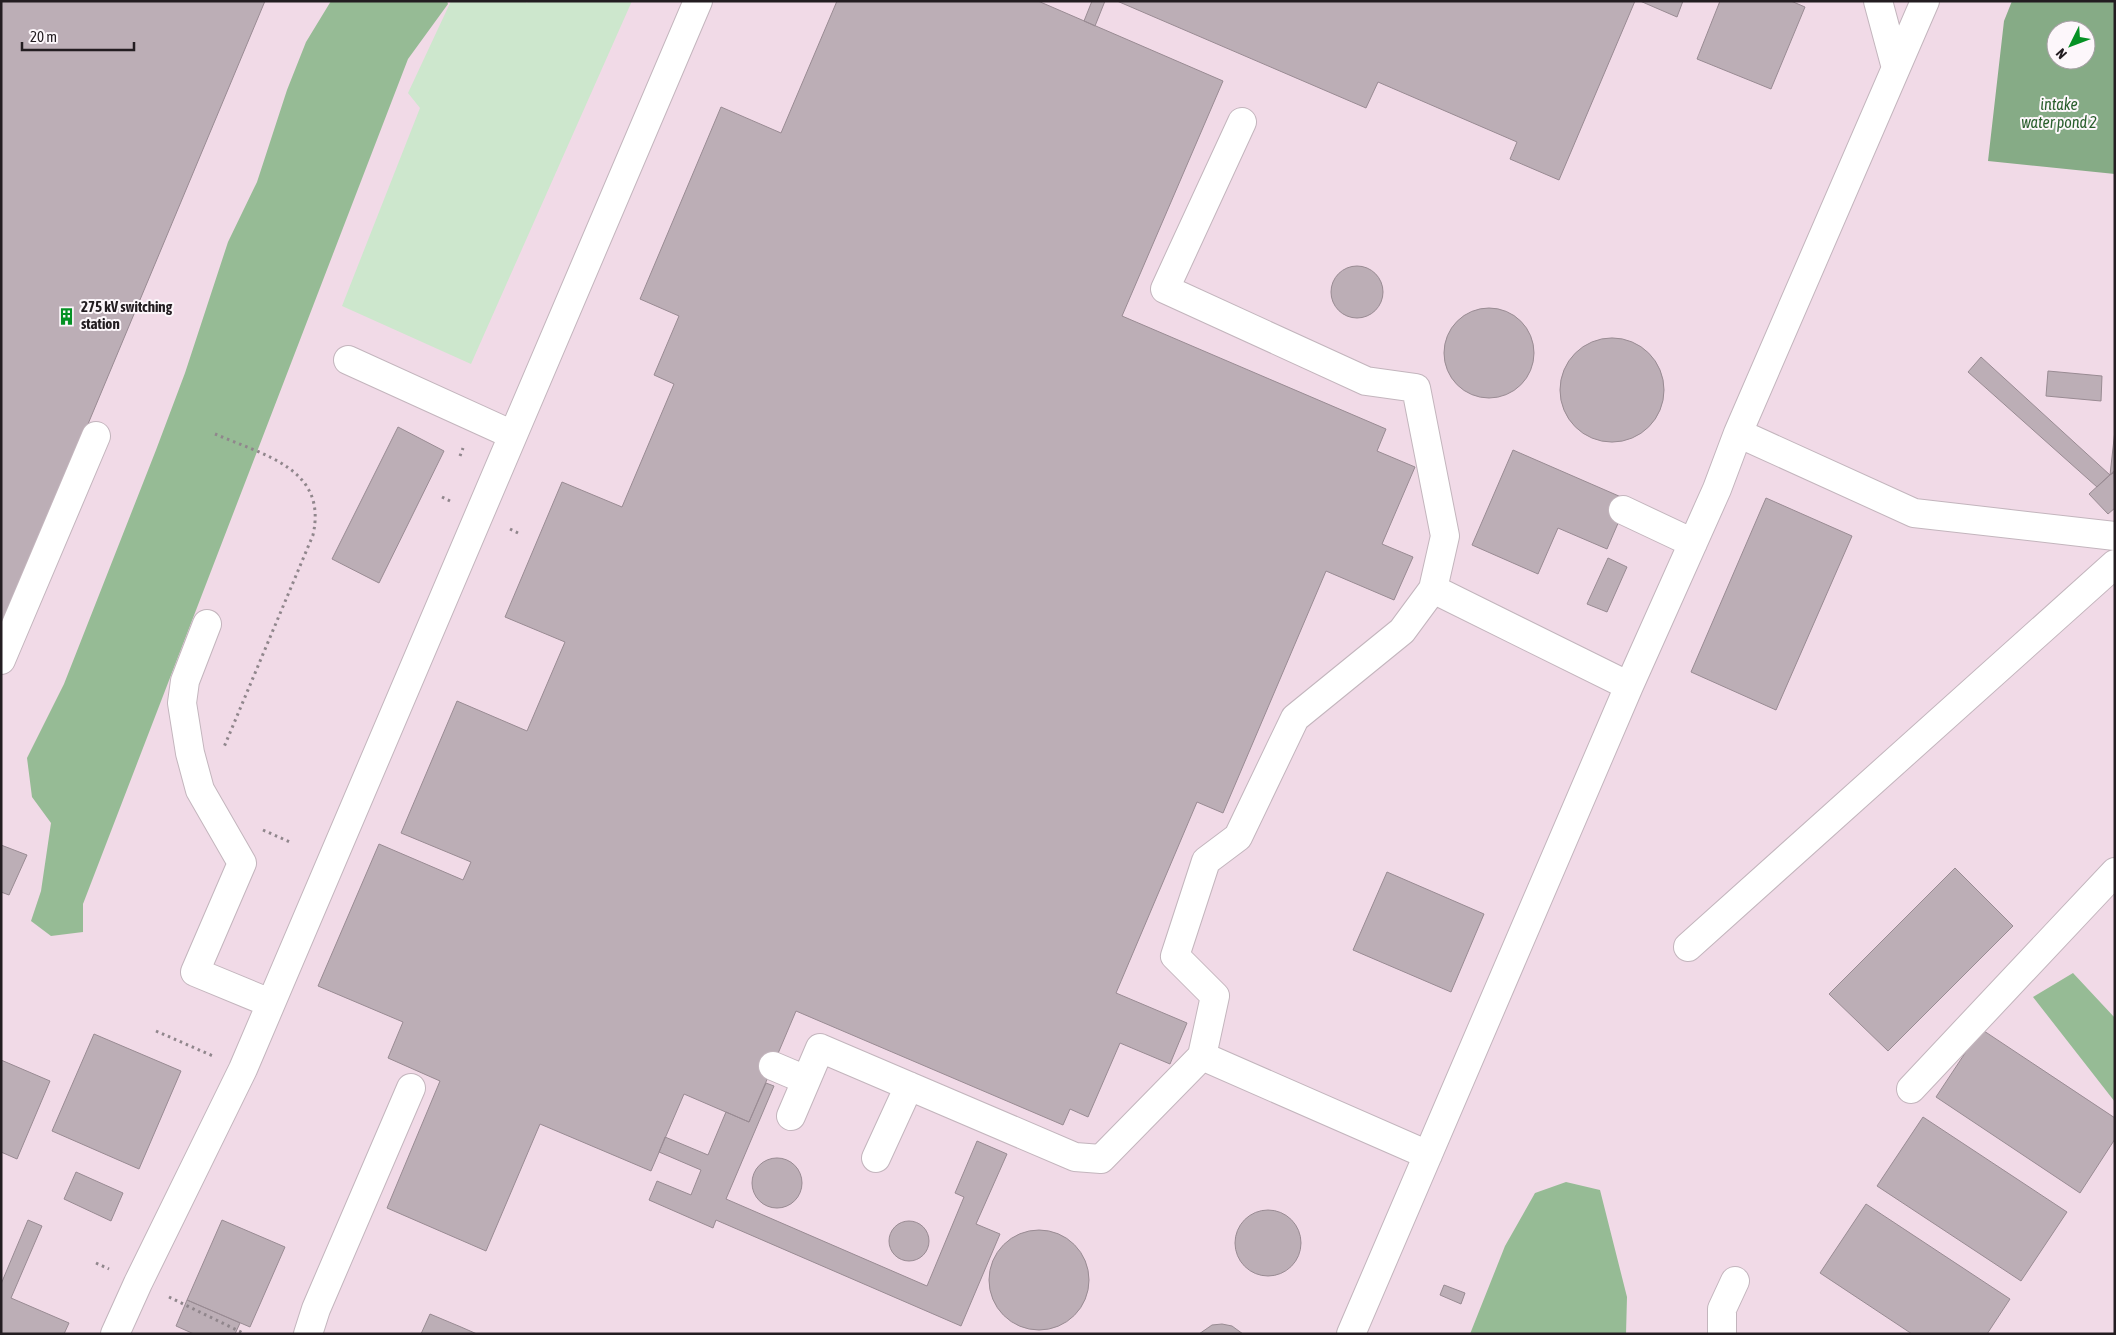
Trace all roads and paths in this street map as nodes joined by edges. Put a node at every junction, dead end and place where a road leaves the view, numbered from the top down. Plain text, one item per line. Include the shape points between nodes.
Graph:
1 (698, 1) edge
2 (1878, 1) edge
3 (1925, 1) edge
4 (1896, 68) junction
5 (1242, 122) dead end
6 (348, 360) dead end
7 (1738, 433) junction
8 (215, 434) dead end
9 (513, 435) junction
10 (96, 436) dead end
11 (1623, 510) dead end
12 (2115, 536) edge
13 (1693, 543) junction
14 (2115, 564) edge
15 (1433, 589) junction
16 (207, 624) dead end
17 (1, 660) edge
18 (1629, 686) junction
19 (220, 756) dead end
20 (259, 828) dead end
21 (292, 843) dead end
22 (2115, 872) edge
23 (1688, 947) dead end
24 (270, 1003) junction
25 (156, 1031) dead end
26 (1202, 1056) junction
27 (773, 1066) dead end
28 (243, 1069) junction
29 (806, 1080) junction
30 (909, 1086) junction
31 (411, 1088) dead end
32 (1911, 1088) dead end
33 (791, 1116) dead end
34 (1428, 1155) junction
35 (876, 1158) dead end
36 (1735, 1281) dead end
37 (115, 1334) edge
38 (308, 1334) edge
39 (1351, 1334) edge
40 (1722, 1334) edge

1 - 9 lane
2 - 4 lane
3 - 4 lane
4 - 7 lane
5 - 15 lane via 1165,289 1366,381 1416,388 1445,536
6 - 9 lane
7 - 12 lane via 1914,513
7 - 13 lane
8 - 19 path via 280,462 296,473 314,499 317,518 313,535
9 - 24 lane
10 - 17 lane
11 - 13 lane
13 - 18 lane
14 - 23 lane
15 - 18 lane
15 - 26 lane via 1402,632 1295,718 1238,837 1206,862 1175,956 1215,996
16 - 24 lane via 185,681 182,703 200,790 242,863 195,972
18 - 34 lane
20 - 21 path
22 - 32 lane
24 - 28 lane
25 - 28 path
26 - 30 lane via 1101,1159 1075,1157
26 - 34 lane
27 - 29 lane
28 - 37 lane
29 - 30 lane via 820,1048
29 - 33 lane
30 - 35 lane
31 - 38 lane
34 - 39 lane
36 - 40 lane via 1722,1309

